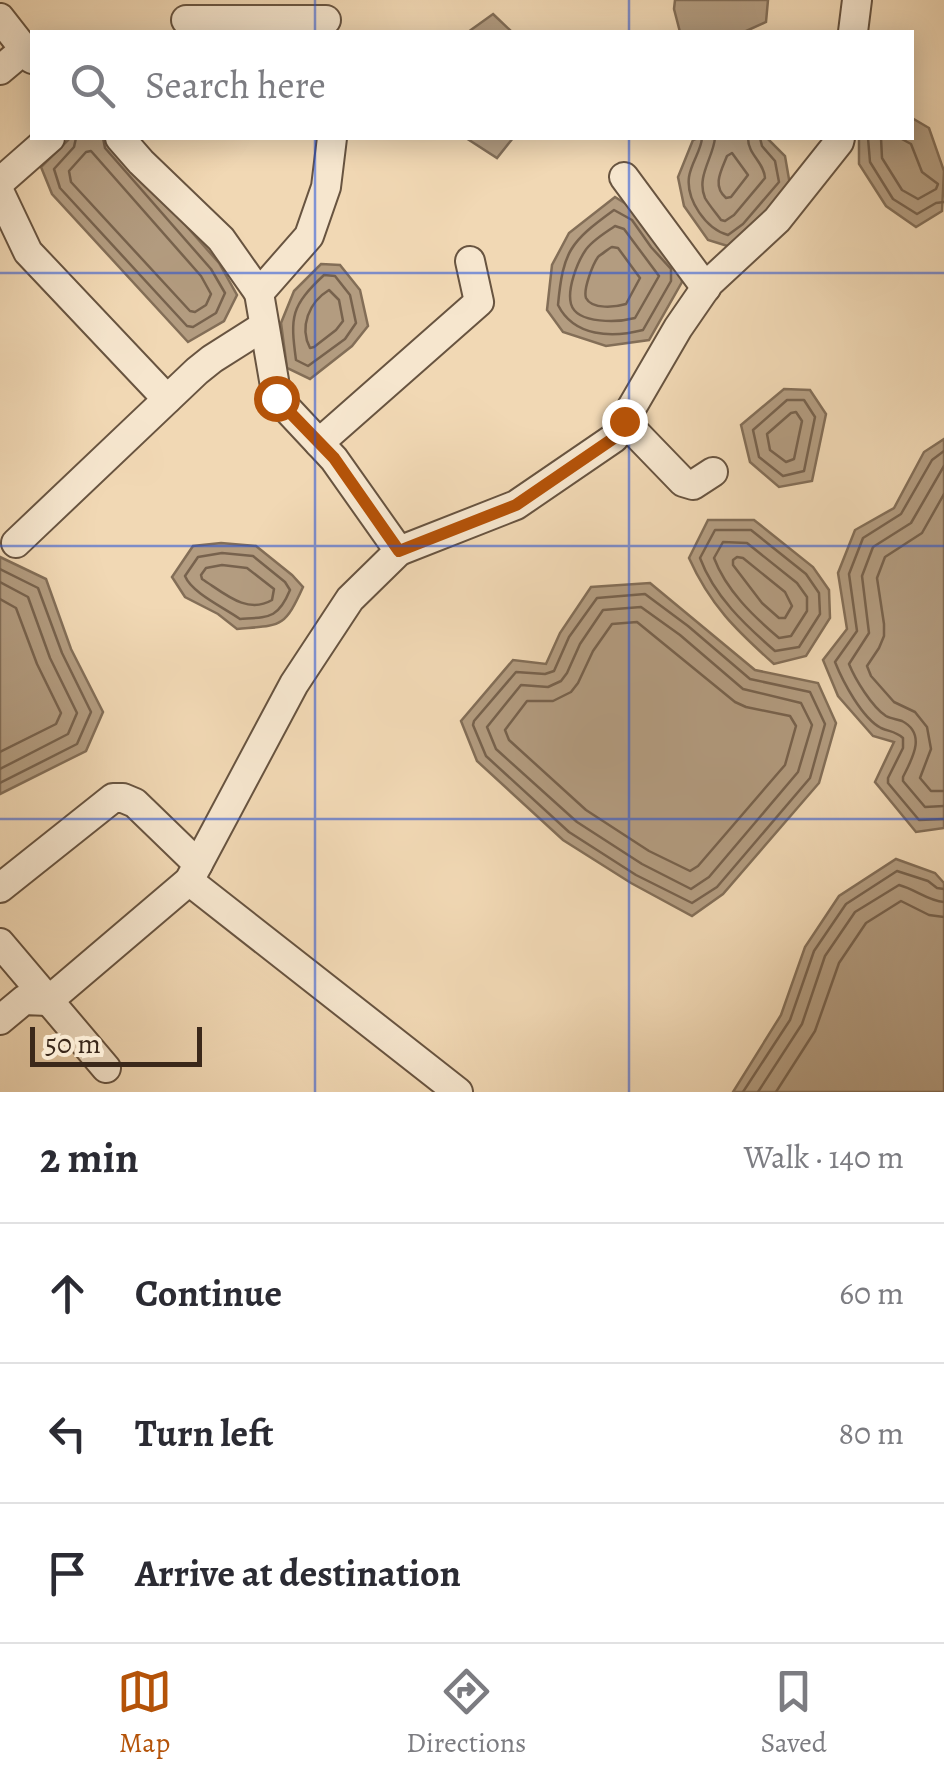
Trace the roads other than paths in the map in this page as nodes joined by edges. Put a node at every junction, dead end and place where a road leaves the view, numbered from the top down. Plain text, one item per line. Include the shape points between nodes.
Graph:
1 (856, 0) edge
2 (0, 18) edge
3 (326, 18) edge
4 (186, 20) dead end
5 (853, 30) edge
6 (29, 54) edge
7 (0, 70) edge
8 (48, 140) edge
9 (122, 140) edge
10 (332, 140) edge
11 (840, 140) edge
12 (624, 177) dead end
13 (0, 182) edge
14 (0, 192) edge
15 (470, 261) dead end
16 (706, 288) junction
17 (259, 293) junction
18 (264, 326) junction
19 (167, 399) junction
20 (624, 421) junction
21 (319, 443) junction
22 (713, 472) dead end
23 (16, 543) dead end
24 (399, 551) junction
25 (194, 872) junction
26 (0, 888) edge
27 (0, 943) edge
28 (48, 1002) junction
29 (0, 1020) edge
30 (106, 1068) dead end
31 (458, 1092) edge

1 - 5 street
2 - 6 street
3 - 4 street
6 - 7 street
8 - 13 street
9 - 17 street via 221,239
10 - 17 street via 326,186 309,236
11 - 16 street via 777,220
12 - 16 street
14 - 19 street via 28,252
15 - 21 street via 480,302
16 - 20 street
17 - 18 street
18 - 19 street via 212,358
18 - 21 street via 276,398
19 - 23 street
20 - 22 street via 683,482 694,485
20 - 24 street via 614,438 516,505
21 - 24 street
24 - 25 street via 350,598 294,684
25 - 26 street via 134,803 112,798
25 - 28 street
25 - 31 street
27 - 28 street
28 - 29 street via 24,1000
28 - 30 street

